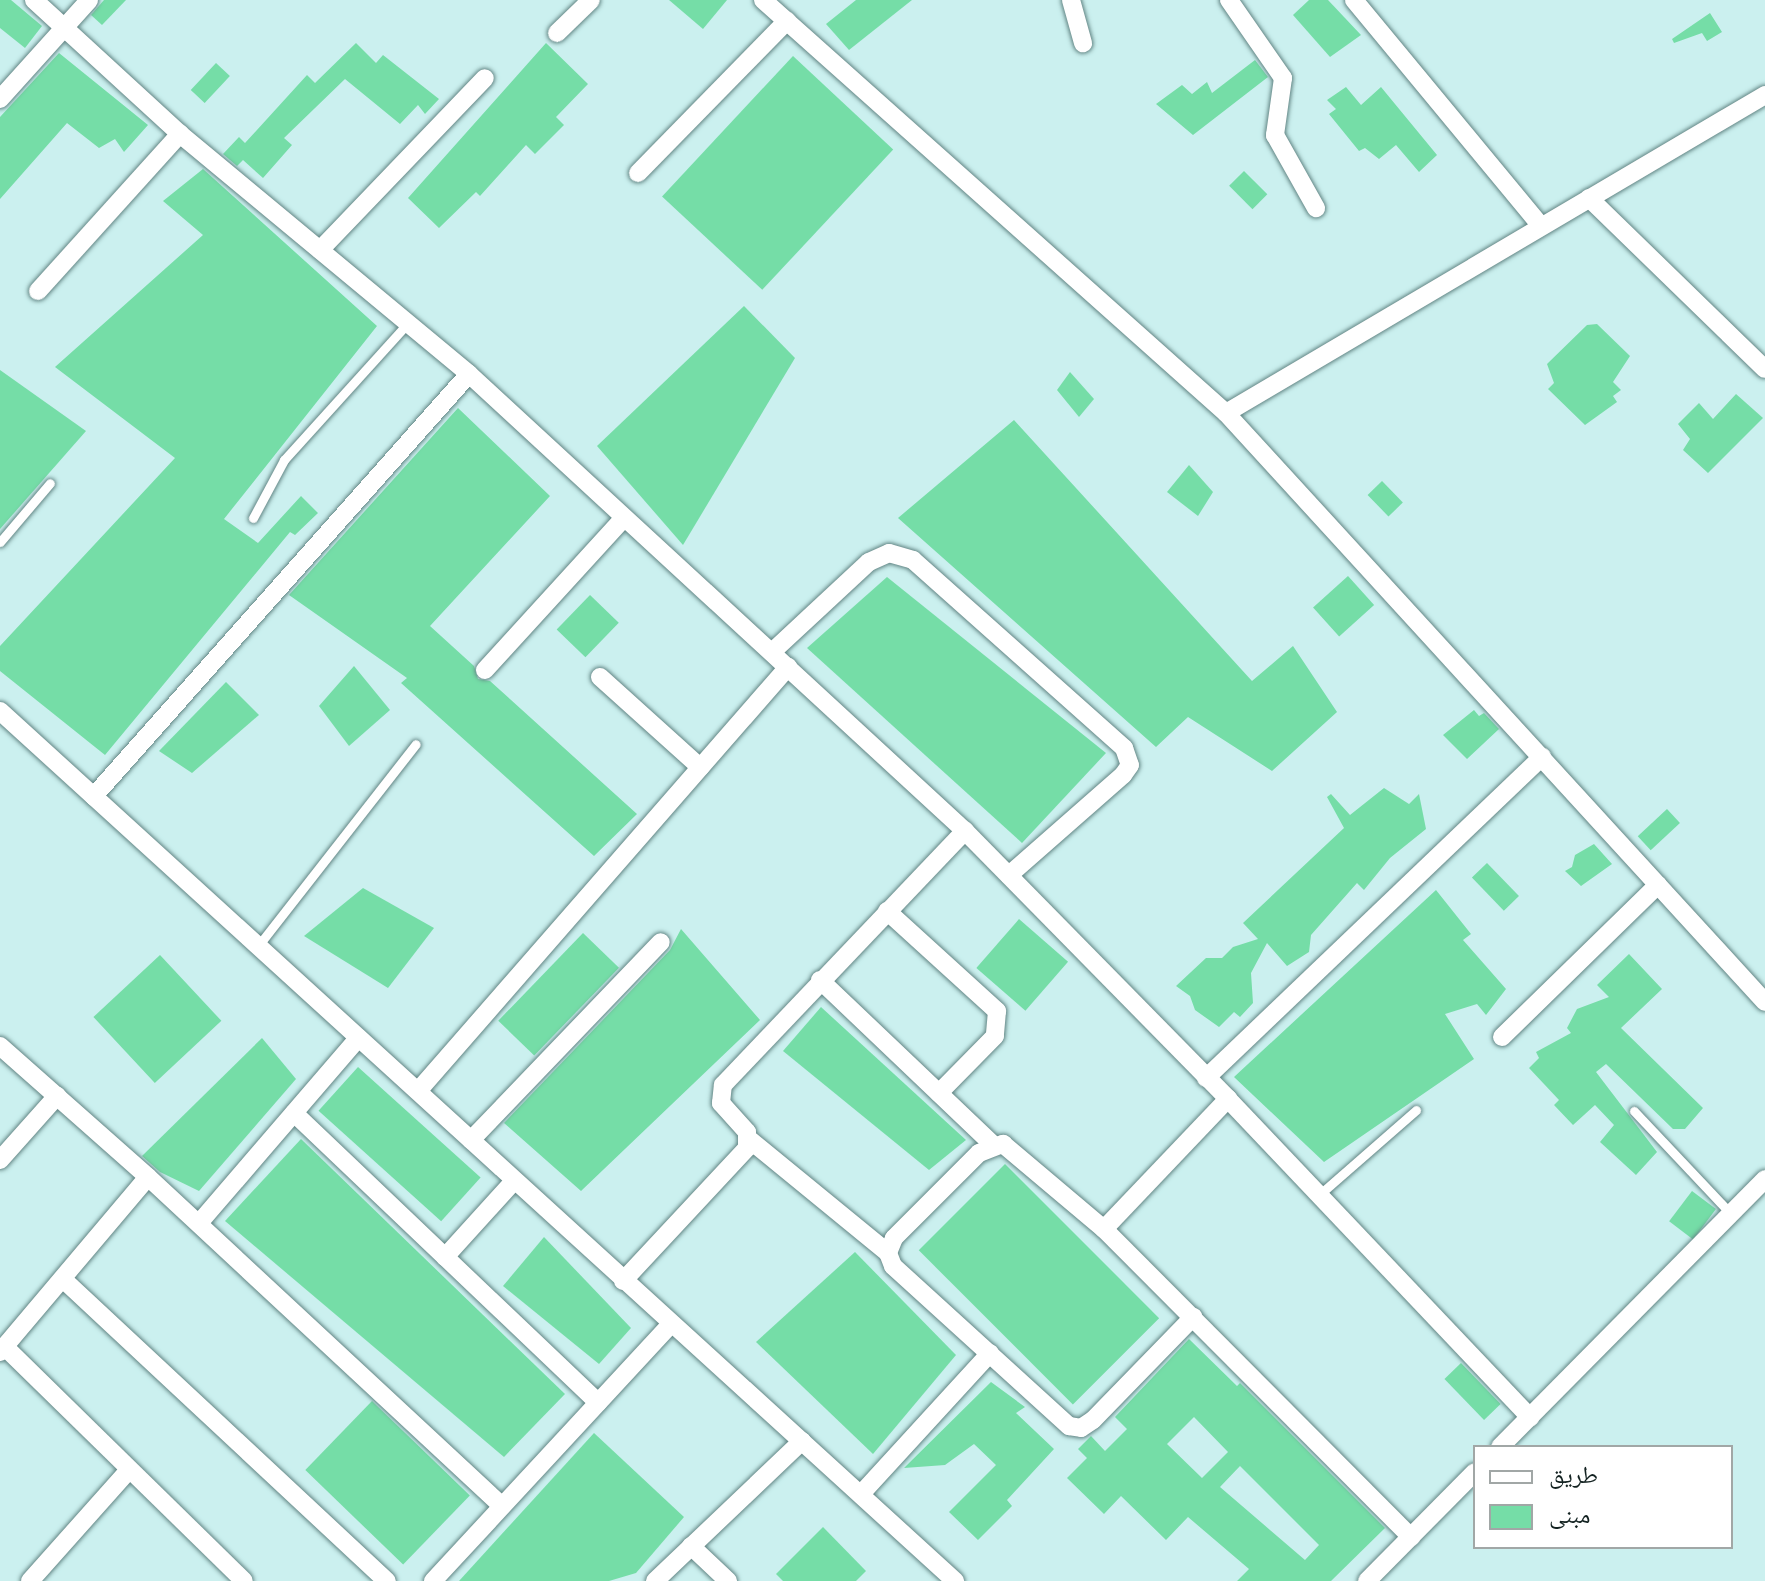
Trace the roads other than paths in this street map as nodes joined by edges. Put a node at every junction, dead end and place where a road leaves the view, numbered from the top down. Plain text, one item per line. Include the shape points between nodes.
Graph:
1 (34, 0) edge
2 (89, 0) edge
3 (591, 0) edge
4 (763, 0) edge
5 (1071, 0) edge
6 (1229, 0) edge
7 (1354, 0) edge
8 (787, 21) junction
9 (63, 25) junction
10 (557, 33) dead end
11 (1083, 43) dead end
12 (485, 78) dead end
13 (1765, 95) edge
14 (0, 99) edge
15 (180, 134) junction
16 (638, 173) dead end
17 (1589, 198) junction
18 (1316, 208) dead end
19 (1541, 226) junction
20 (320, 250) junction
21 (38, 291) dead end
22 (408, 323) junction
23 (1765, 369) edge
24 (469, 374) junction
25 (1226, 413) junction
26 (50, 483) dead end
27 (253, 518) dead end
28 (624, 518) junction
29 (0, 542) edge
30 (772, 652) junction
31 (788, 667) junction
32 (485, 670) dead end
33 (600, 677) dead end
34 (0, 711) edge
35 (416, 744) dead end
36 (1542, 757) junction
37 (700, 767) junction
38 (94, 796) junction
39 (965, 831) junction
40 (1009, 875) junction
41 (1658, 885) junction
42 (887, 911) junction
43 (661, 942) dead end
44 (258, 946) junction
45 (820, 980) junction
46 (1765, 1002) edge
47 (1502, 1037) dead end
48 (358, 1038) junction
49 (0, 1046) edge
50 (1206, 1078) junction
51 (418, 1091) junction
52 (939, 1093) junction
53 (57, 1096) junction
54 (1228, 1099) junction
55 (1416, 1110) dead end
56 (1634, 1111) dead end
57 (294, 1113) junction
58 (471, 1140) junction
59 (750, 1140) junction
60 (992, 1144) junction
61 (0, 1160) edge
62 (148, 1177) junction
63 (1765, 1179) edge
64 (514, 1181) junction
65 (1319, 1195) junction
66 (1731, 1214) junction
67 (200, 1222) junction
68 (1104, 1229) junction
69 (888, 1253) junction
70 (445, 1257) junction
71 (65, 1281) junction
72 (623, 1281) junction
73 (1193, 1317) junction
74 (671, 1324) junction
75 (3, 1350) edge
76 (990, 1353) junction
77 (598, 1403) junction
78 (1530, 1417) junction
79 (802, 1441) junction
80 (1502, 1445) edge
81 (127, 1472) junction
82 (1473, 1474) edge
83 (861, 1494) junction
84 (502, 1506) junction
85 (1411, 1537) junction
86 (691, 1546) junction
87 (30, 1581) edge
88 (244, 1581) edge
89 (387, 1581) edge
90 (433, 1581) edge
91 (655, 1581) edge
92 (728, 1581) edge
93 (955, 1581) edge
94 (1367, 1581) edge

1 - 9 street
2 - 9 street
3 - 10 street
4 - 8 street
5 - 11 street
6 - 18 street via 1283,78 1275,135
7 - 19 street
8 - 16 street
8 - 25 street
9 - 14 street
9 - 15 street
12 - 20 street
13 - 17 street
15 - 20 street
15 - 21 street
17 - 19 street
17 - 23 street
19 - 25 street
20 - 22 street
22 - 24 street
22 - 27 lane via 284,460
24 - 28 street
24 - 38 street
25 - 36 street
26 - 29 lane
28 - 30 street
28 - 32 street
30 - 31 street
30 - 40 street via 869,562 889,553 913,560 1124,748 1130,765 1123,775
31 - 37 street
31 - 39 street
33 - 37 street
34 - 38 street
35 - 44 lane
36 - 41 street
36 - 50 street
37 - 51 street
38 - 44 street
39 - 40 street
39 - 42 street
40 - 50 street
41 - 46 street
41 - 47 street
42 - 45 street
42 - 52 street via 997,1011 995,1036
43 - 58 street
44 - 48 street
45 - 52 street
45 - 59 street via 718,1094
48 - 51 street
48 - 57 street
49 - 53 street
50 - 54 street
51 - 58 street
52 - 60 street
53 - 61 street
53 - 62 street
54 - 65 street
54 - 68 street
55 - 65 lane
56 - 66 lane
57 - 67 street
57 - 70 street
58 - 64 street
59 - 69 street
59 - 72 street
60 - 68 street via 1015,1150
60 - 69 street via 894,1238
62 - 67 street
62 - 71 street
63 - 66 street
64 - 70 street
64 - 72 street
65 - 78 street
66 - 78 street
67 - 84 street
68 - 73 street
69 - 76 street via 893,1266
70 - 77 street
71 - 75 street
71 - 89 street
72 - 74 street
73 - 76 street via 1081,1428 1069,1426
73 - 85 street
74 - 77 street
74 - 79 street
75 - 81 street
76 - 83 street
77 - 84 street
78 - 80 street
79 - 83 street
79 - 86 street
81 - 87 street
81 - 88 street
82 - 85 street
83 - 93 street
84 - 90 street
85 - 94 street
86 - 91 street
86 - 92 street

